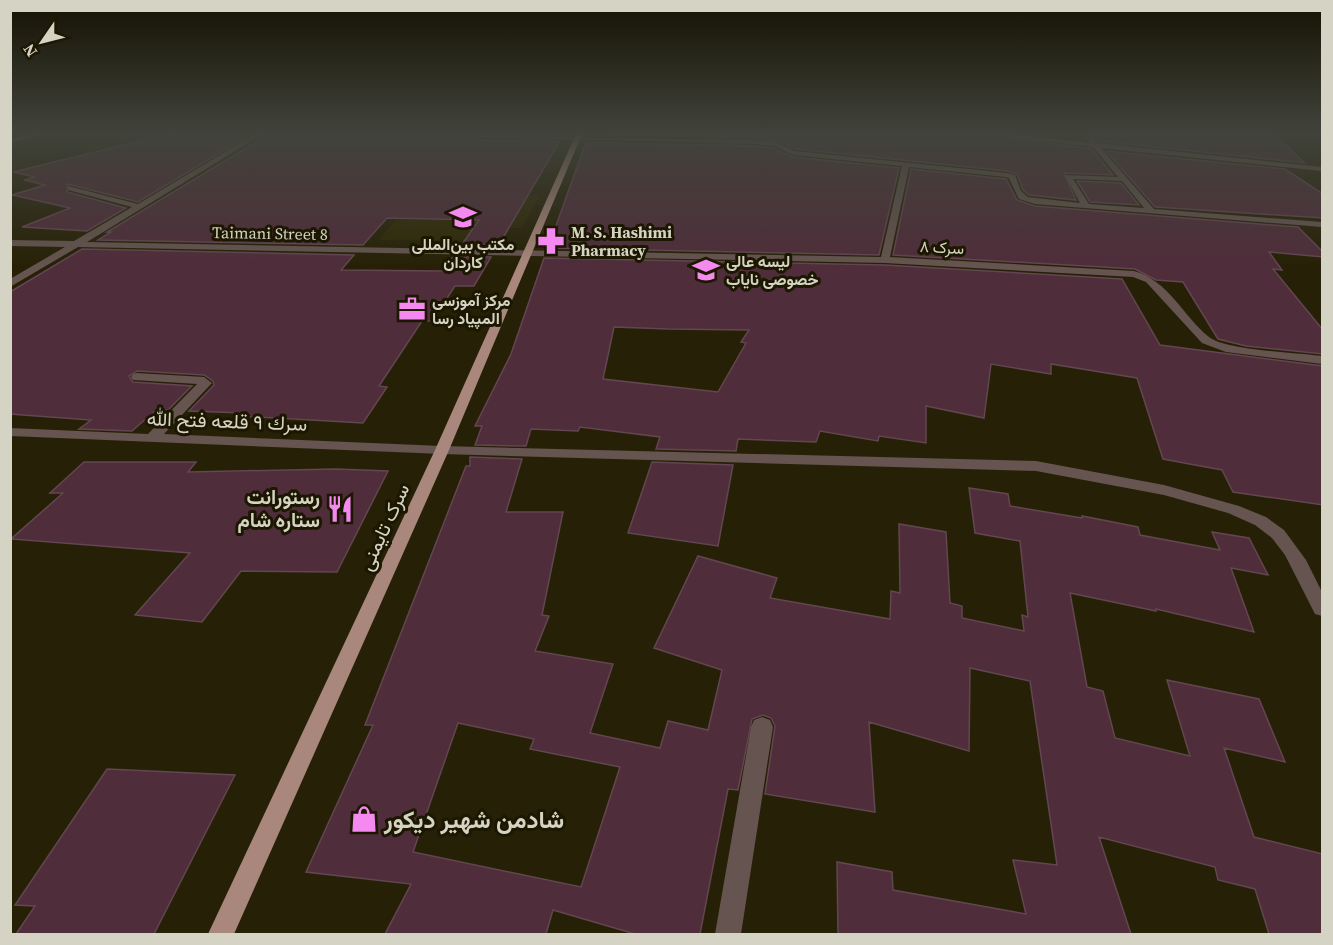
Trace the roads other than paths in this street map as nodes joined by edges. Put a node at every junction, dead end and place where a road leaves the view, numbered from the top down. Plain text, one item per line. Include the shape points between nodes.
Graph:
1 (188, 178) edge
2 (561, 178) edge
3 (903, 178) edge
4 (1012, 178) edge
5 (1069, 178) edge
6 (1098, 178) edge
7 (1123, 179) joint
8 (71, 188) dead end
9 (1086, 206) junction
10 (140, 207) junction
11 (1151, 211) junction
12 (1323, 225) edge
13 (10, 243) edge
14 (80, 244) junction
15 (529, 253) junction
16 (885, 260) junction
17 (10, 284) edge
18 (1323, 360) edge
19 (137, 377) dead end
20 (10, 432) edge
21 (152, 438) junction
22 (442, 450) junction
23 (1323, 609) edge
24 (762, 727) dead end
25 (221, 934) edge
26 (728, 934) edge

1 - 10 street
2 - 15 main road, سرک تایمنی
3 - 16 street
4 - 9 street via 1024,200
5 - 9 street
6 - 7 street
7 - 11 street
8 - 10 street
9 - 11 street
10 - 14 street
11 - 12 street
13 - 14 street, Taimani Street 8
14 - 15 street, Taimani Street 8
14 - 17 street
15 - 16 street, سرک ۸
15 - 22 main road, سرک تایمنی
16 - 18 street, سرک ۸ via 1134,274 1150,280 1206,341 1226,348
19 - 21 street via 206,383
20 - 21 street, سرك ٩ قلعه فتح الله
21 - 22 street, سرك ٩ قلعه فتح الله
22 - 23 street, سرك ٩ قلعه فتح الله via 1036,466 1125,482 1210,502 1261,521 1278,533 1297,559
22 - 25 main road, سرک تایمنی
24 - 26 street

